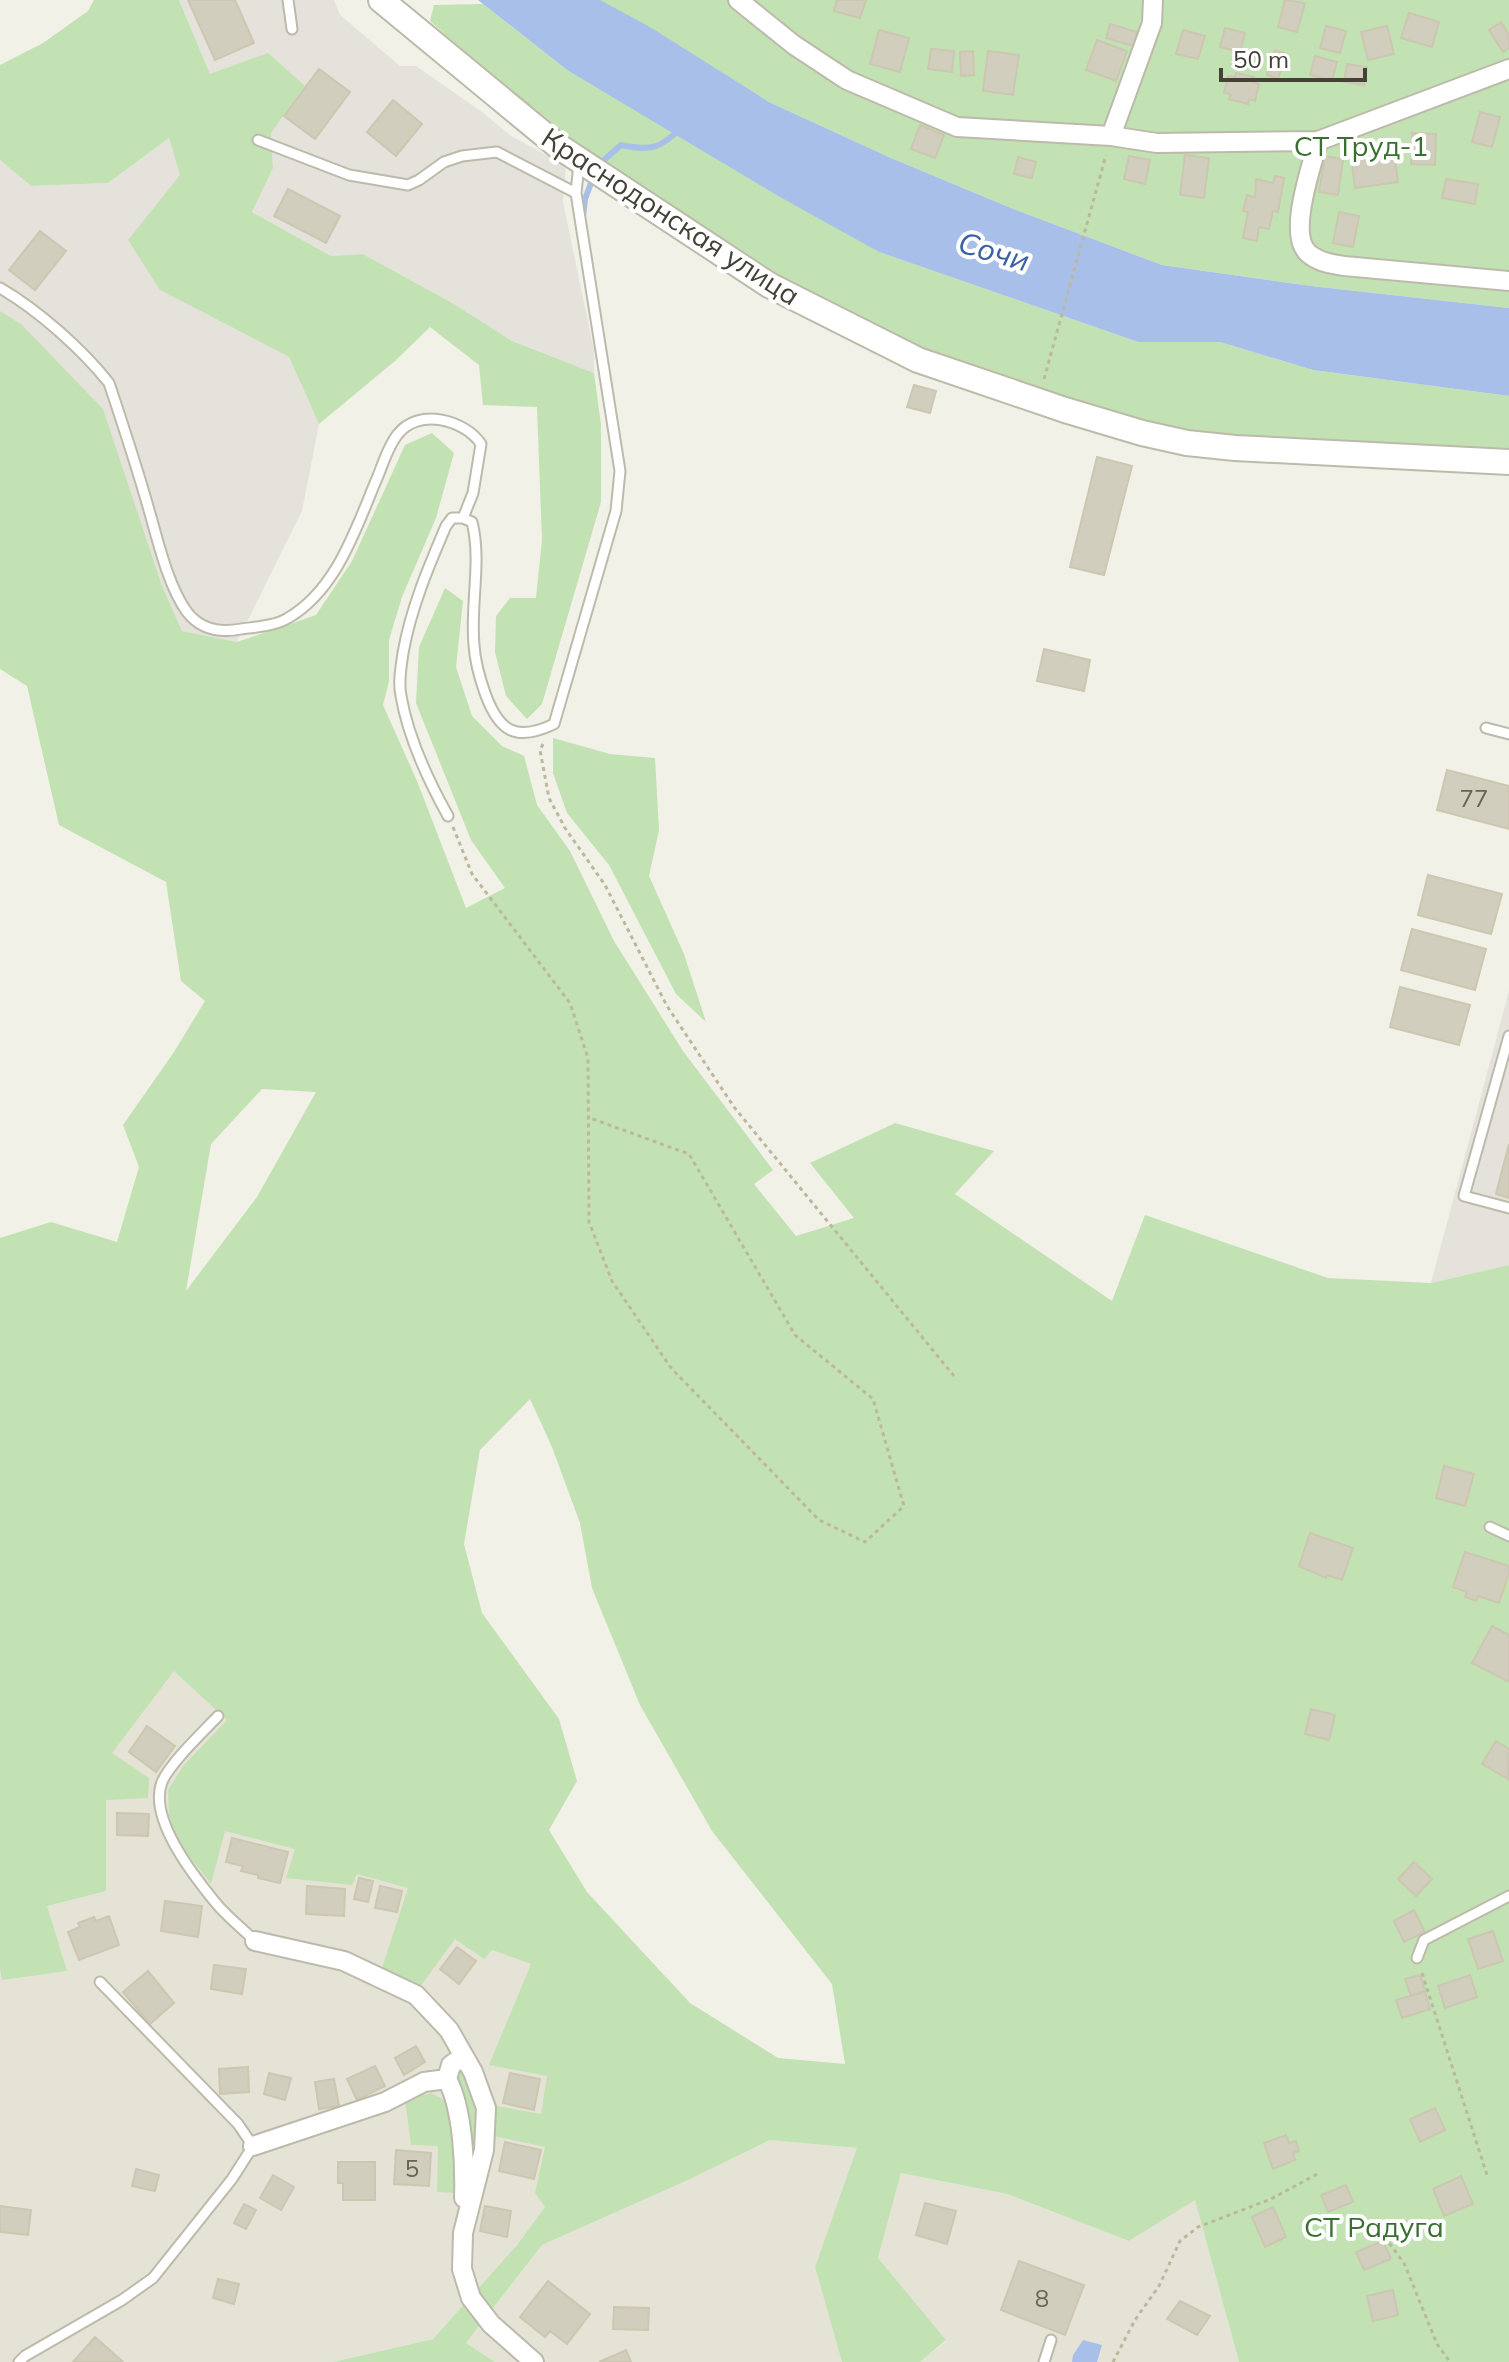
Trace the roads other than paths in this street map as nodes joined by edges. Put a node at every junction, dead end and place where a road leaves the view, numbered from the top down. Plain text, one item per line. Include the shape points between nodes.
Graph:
1 (288, 0) edge
2 (381, 0) edge
3 (738, 0) edge
4 (1153, 0) edge
5 (292, 29) dead end
6 (1509, 69) edge
7 (1111, 136) junction
8 (258, 140) dead end
9 (1318, 141) junction
10 (579, 160) junction
11 (576, 193) junction
12 (1509, 281) edge
13 (0, 288) edge
14 (1509, 462) edge
15 (463, 518) junction
16 (1486, 728) dead end
17 (1509, 734) edge
18 (448, 816) road end
19 (1509, 1036) edge
20 (1506, 1054) edge
21 (1509, 1208) edge
22 (1490, 1527) dead end
23 (1509, 1536) edge
24 (218, 1716) dead end
25 (1509, 1896) edge
26 (255, 1941) joint
27 (1417, 1958) road end
28 (100, 1982) dead end
29 (464, 2056) junction
30 (447, 2079) junction
31 (253, 2146) junction
32 (463, 2233) junction
33 (1051, 2340) dead end
34 (19, 2362) edge
35 (534, 2362) edge
36 (1044, 2362) edge

1 - 5 lane
2 - 10 street, Краснодонская улица
3 - 7 street via 847,80 957,127
4 - 7 street via 1152,23
6 - 9 street
7 - 9 street via 1157,143
8 - 11 lane via 349,175 408,185 444,162 497,152
9 - 12 street via 1301,209 1299,231 1305,251 1322,262 1344,266
10 - 11 lane
10 - 14 street, Краснодонская улица via 769,285 918,360 1037,401 1187,443
11 - 15 lane via 620,471 616,511 554,724 536,733 509,731 493,714 482,684 474,646 476,540 472,522
13 - 15 lane via 91,360 109,383 168,572 188,613 214,631 287,620 314,596 353,537 395,437 408,423 431,418 458,425 481,444
15 - 18 lane via 452,518 446,526 420,587 400,671 400,695 414,741
16 - 17 lane
19 - 20 lane
20 - 21 lane via 1464,1196
22 - 23 lane
24 - 26 lane via 163,1780 162,1816 174,1846 216,1904
25 - 27 lane via 1424,1940
26 - 29 street via 344,1961 416,1995 449,2030
28 - 31 lane via 238,2124
29 - 30 street via 451,2065
29 - 32 street via 486,2108 484,2150
30 - 31 street via 424,2082 385,2102
30 - 32 street via 465,2164
31 - 34 lane via 153,2278
32 - 35 street via 462,2269 471,2298
33 - 36 lane

